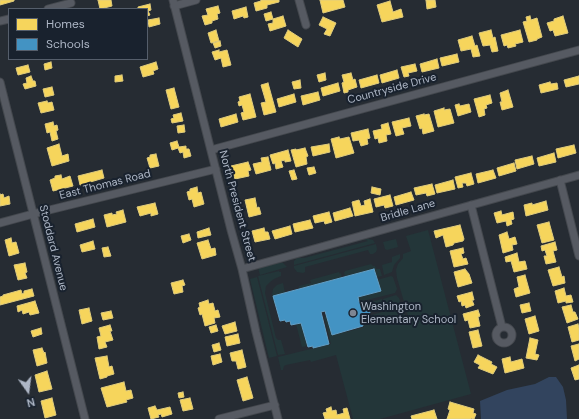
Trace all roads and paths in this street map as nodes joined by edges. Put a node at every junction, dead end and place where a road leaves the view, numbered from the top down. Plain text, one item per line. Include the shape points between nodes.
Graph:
1 (196, 0) edge
2 (299, 0) edge
3 (71, 3) dead end
4 (173, 3) edge
5 (52, 8) edge
6 (306, 24) dead end
7 (579, 50) edge
8 (0, 82) edge
9 (211, 150) junction
10 (216, 169) junction
11 (579, 175) edge
12 (560, 180) junction
13 (470, 205) junction
14 (33, 214) junction
15 (0, 223) edge
16 (579, 256) edge
17 (242, 269) junction
18 (502, 327) dead end
19 (275, 405) junction
20 (85, 419) edge
21 (219, 419) edge
22 (278, 419) edge

1 - 4 street
2 - 6 street
3 - 5 street
4 - 9 street, North President Street
7 - 9 street, Countryside Drive
8 - 14 street, Stoddard Avenue
9 - 10 street, North President Street
10 - 14 street, East Thomas Road
10 - 17 street, North President Street
11 - 12 street, Bridle Lane
12 - 13 street, Bridle Lane
12 - 16 street
13 - 17 street, Bridle Lane
13 - 18 street
14 - 15 street, East Thomas Road
14 - 20 street, Stoddard Avenue
17 - 19 street, North President Street
19 - 21 street
19 - 22 street, North President Street

